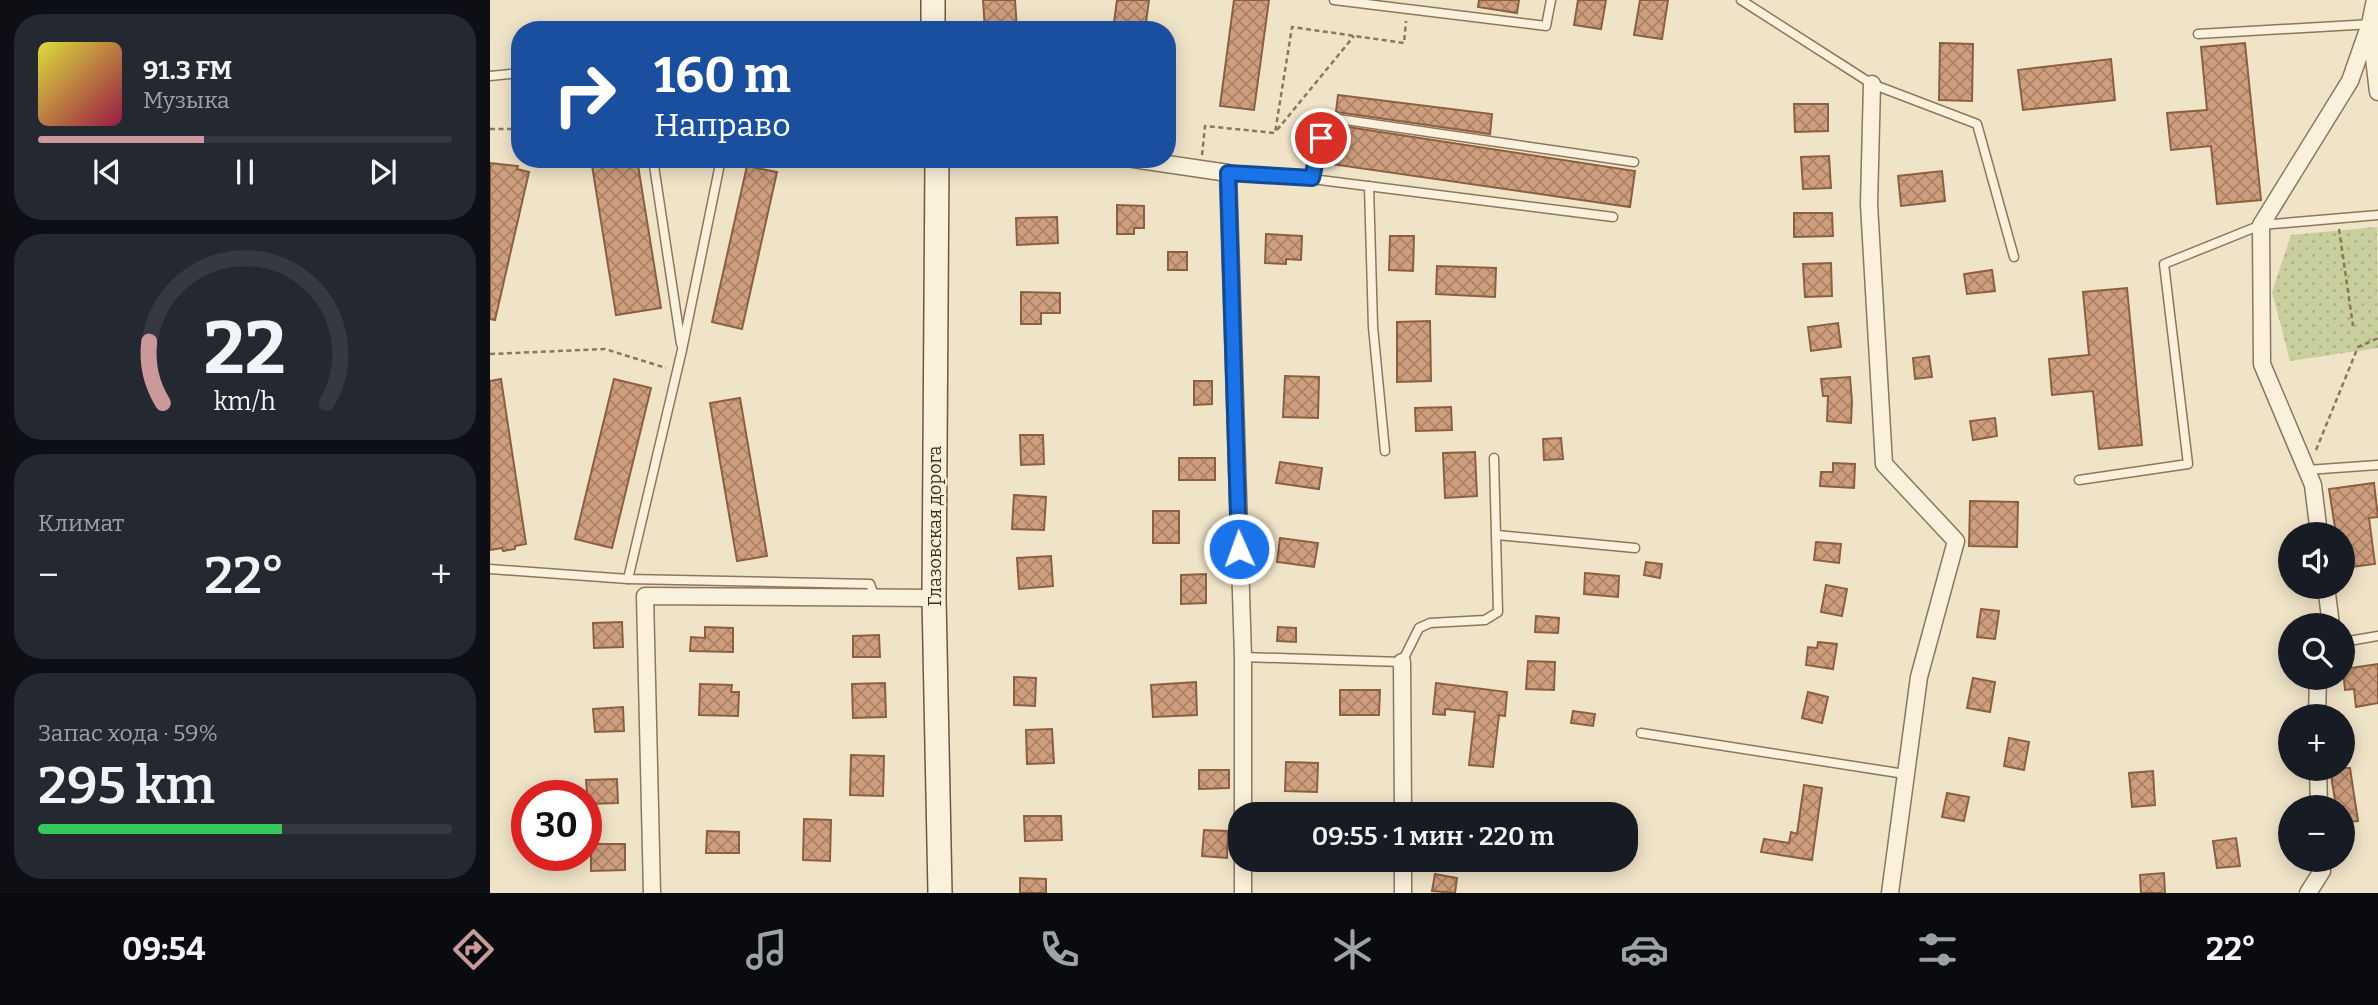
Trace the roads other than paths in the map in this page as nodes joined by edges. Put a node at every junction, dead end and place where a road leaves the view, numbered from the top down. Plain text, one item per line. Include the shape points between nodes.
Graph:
1 (933, 0) edge
2 (1334, 0) edge
3 (1551, 0) edge
4 (1741, 0) edge
5 (2375, 0) edge
6 (933, 21) edge
7 (2374, 23) edge
8 (2198, 34) dead end
9 (511, 74) edge
10 (490, 76) edge
11 (1872, 84) junction
12 (2378, 92) edge
13 (1634, 162) dead end
14 (1176, 165) edge
15 (654, 168) edge
16 (719, 168) edge
17 (937, 168) edge
18 (1228, 173) junction
19 (1312, 178) junction
20 (1369, 186) junction
21 (2378, 215) edge
22 (1613, 217) dead end
23 (2261, 225) junction
24 (2014, 257) dead end
25 (682, 350) junction
26 (1385, 451) dead end
27 (1494, 458) dead end
28 (2378, 465) edge
29 (2307, 470) junction
30 (2079, 480) dead end
31 (2318, 522) edge
32 (1497, 535) junction
33 (1635, 548) dead end
34 (490, 569) edge
35 (628, 579) junction
36 (875, 598) junction
37 (934, 598) junction
38 (2378, 636) edge
39 (2355, 640) edge
40 (1243, 657) junction
41 (1402, 662) junction
42 (1641, 733) dead end
43 (1905, 774) junction
44 (1243, 802) edge
45 (1403, 802) edge
46 (1243, 872) edge
47 (1403, 872) edge
48 (2321, 872) edge
49 (652, 893) edge
50 (940, 893) edge
51 (1243, 893) edge
52 (1403, 893) edge
53 (1890, 893) edge
54 (2308, 893) edge

1 - 6 street
2 - 3 lane via 1546,26
4 - 11 lane
5 - 7 street
7 - 8 lane
7 - 12 street
7 - 23 street via 2350,81
9 - 10 lane
11 - 24 lane via 1977,124
11 - 43 street via 1869,204 1884,464 1956,541 1919,677
13 - 19 lane via 1325,117
14 - 18 street
15 - 25 lane
16 - 25 lane
17 - 37 street, Глазовская дорога
18 - 19 lane
18 - 40 street
19 - 20 lane
20 - 22 lane
20 - 26 lane via 1373,327
21 - 23 lane
23 - 29 street via 2262,364
23 - 30 lane via 2164,264 2188,464
25 - 35 lane
27 - 32 lane
28 - 29 lane
29 - 31 street
32 - 33 lane
32 - 41 lane via 1498,612 1485,620 1430,623 1419,628
34 - 35 lane
35 - 36 lane via 870,584
36 - 37 street
36 - 49 street via 645,596
37 - 50 street, Глазовская дорога
38 - 39 lane
40 - 41 lane
40 - 44 street
41 - 45 street
42 - 43 lane
43 - 53 street
46 - 51 street
47 - 52 street
48 - 54 street

